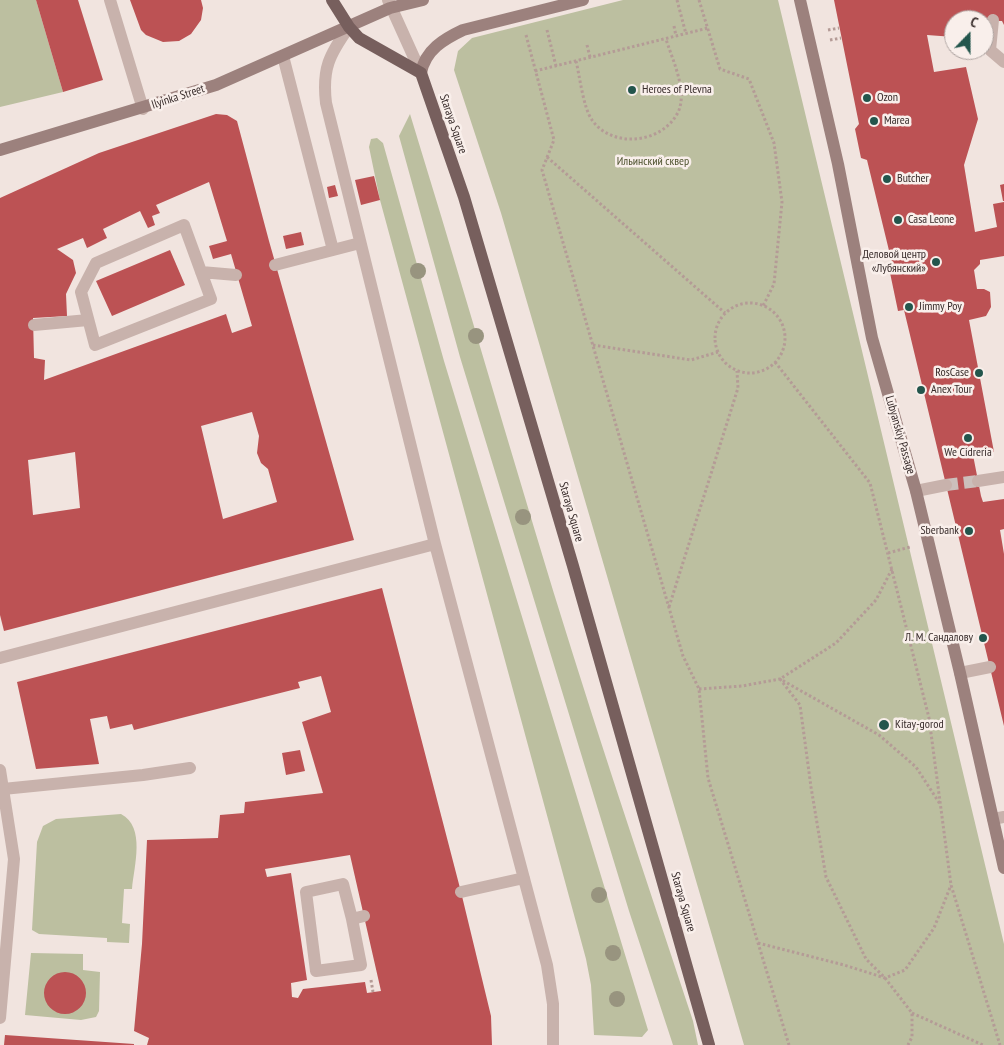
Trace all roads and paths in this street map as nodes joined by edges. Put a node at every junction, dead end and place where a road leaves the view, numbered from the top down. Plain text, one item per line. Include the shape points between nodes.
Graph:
1 (110, 0) edge
2 (332, 0) edge
3 (423, 0) edge
4 (584, 0) edge
5 (677, 0) edge
6 (699, 0) edge
7 (800, 0) edge
8 (389, 4) edge
9 (674, 26) dead end
10 (349, 28) junction
11 (547, 28) dead end
12 (708, 28) junction
13 (839, 28) dead end
14 (828, 30) dead end
15 (525, 33) dead end
16 (686, 34) junction
17 (676, 36) junction
18 (841, 38) dead end
19 (666, 39) junction
20 (830, 40) dead end
21 (587, 46) dead end
22 (994, 53) edge
23 (283, 56) junction
24 (590, 57) junction
25 (576, 61) junction
26 (1004, 62) edge
27 (556, 66) junction
28 (536, 71) junction
29 (421, 73) junction
30 (143, 109) junction
31 (0, 150) edge
32 (547, 157) junction
33 (360, 243) junction
34 (333, 250) junction
35 (276, 265) dead end
36 (201, 272) junction
37 (236, 275) dead end
38 (763, 306) junction
39 (725, 313) junction
40 (88, 320) junction
41 (34, 325) dead end
42 (593, 345) junction
43 (718, 352) junction
44 (775, 362) junction
45 (737, 371) junction
46 (1004, 477) edge
47 (978, 481) tunnel mouth
48 (946, 485) tunnel mouth
49 (916, 491) junction
50 (435, 544) junction
51 (906, 548) dead end
52 (888, 553) junction
53 (892, 569) junction
54 (669, 607) junction
55 (0, 658) edge
56 (990, 667) dead end
57 (960, 673) junction
58 (780, 679) junction
59 (699, 689) junction
60 (190, 768) dead end
61 (0, 770) edge
62 (3, 789) junction
63 (942, 806) junction
64 (998, 818) edge
65 (1004, 868) edge
66 (524, 878) junction
67 (951, 885) junction
68 (461, 892) dead end
69 (358, 918) joint
70 (758, 943) junction
71 (885, 978) junction
72 (912, 1013) junction
73 (0, 1018) edge
74 (553, 1045) edge
75 (710, 1045) edge
76 (789, 1045) edge
77 (908, 1045) edge
78 (983, 1045) edge
79 (1000, 1045) edge

1 - 30 street
2 - 10 main road
3 - 8 main road, Ilyinka Street
4 - 29 main road via 463,30 432,49 423,62
5 - 16 path
6 - 12 path
7 - 49 main road, Lubyanskiy Passage via 838,164 872,338
8 - 10 main road, Ilyinka Street
8 - 29 street
9 - 17 path
10 - 23 main road, Ilyinka Street
10 - 29 main road via 371,46
10 - 33 street via 326,67 324,86
11 - 27 path
12 - 16 path
12 - 38 path via 720,69 749,79 774,143 782,202 774,284
13 - 14 path
15 - 28 path
16 - 17 path
17 - 19 path
18 - 20 path
19 - 24 path
19 - 25 path via 680,86 679,109 671,122 647,138 615,136 601,129 592,119
21 - 24 path
22 - 26 street
23 - 30 main road, Ilyinka Street via 216,85
23 - 34 street
24 - 25 path
25 - 27 path
27 - 28 path
28 - 32 path via 554,140
29 - 75 main road, Staraya Square via 464,197
30 - 31 main road, Ilyinka Street
32 - 39 path
32 - 42 path via 542,170
33 - 34 street
33 - 50 street
34 - 35 street
36 - 37 street
36 - 40 street via 210,299 94,345
36 - 40 street via 184,225 96,263 81,292
38 - 39 path via 750,303
38 - 44 path via 782,324 783,351
39 - 43 path via 717,325
40 - 41 street
42 - 43 path via 691,360
42 - 54 path
43 - 45 path via 725,363
44 - 45 path via 757,372
44 - 52 path via 870,483
45 - 54 path via 738,388
46 - 47 street
48 - 49 street
49 - 57 main road, Lubyanskiy Passage
50 - 55 street
50 - 66 street
51 - 52 path
52 - 53 path
53 - 58 path via 876,600 836,643
53 - 63 path via 928,718
54 - 59 path via 683,656
56 - 57 street
57 - 64 main road, Lubyanskiy Passage
58 - 59 path
58 - 63 path via 879,734 916,767
58 - 71 path via 800,705 826,877 866,959
59 - 70 path via 708,778
60 - 62 street
61 - 62 street
62 - 73 street via 14,859
63 - 67 path
64 - 65 main road, Lubyanskiy Passage
66 - 68 street
66 - 74 street via 548,973 553,1004
67 - 71 path via 934,928 905,970
67 - 79 path
69 - 69 street via 361,965 316,971 306,892 343,884
70 - 71 path
70 - 76 path
71 - 72 path
72 - 77 path via 912,1037
72 - 78 path

